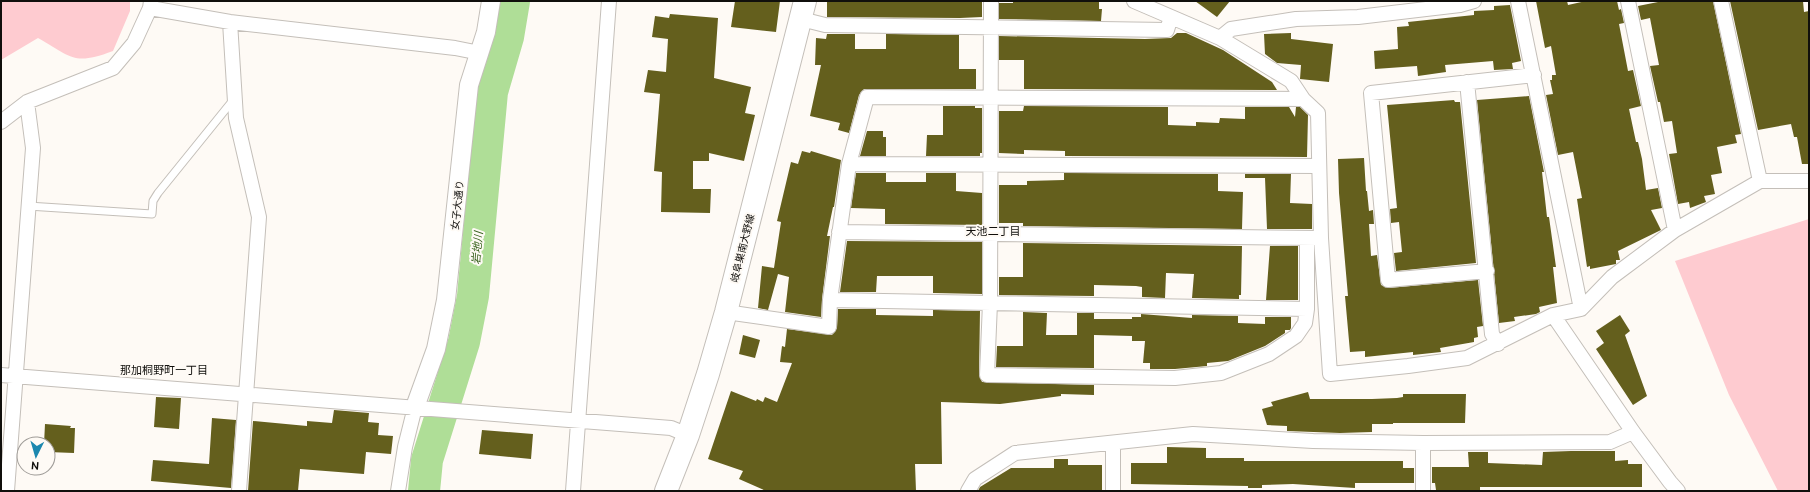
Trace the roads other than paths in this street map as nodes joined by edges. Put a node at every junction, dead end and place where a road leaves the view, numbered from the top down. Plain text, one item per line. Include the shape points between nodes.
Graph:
1 (491, 1) edge
2 (609, 1) edge
3 (991, 1) edge
4 (1134, 1) edge
5 (1474, 1) edge
6 (1518, 1) edge
7 (1628, 1) edge
8 (1721, 1) edge
9 (150, 4) edge
10 (803, 10) edge
11 (1171, 18) junction
12 (230, 22) junction
13 (991, 28) junction
14 (1220, 38) junction
15 (480, 54) junction
16 (1534, 75) junction
17 (1467, 82) junction
18 (990, 98) junction
19 (234, 99) junction
20 (1302, 99) junction
21 (27, 102) junction
22 (1, 122) edge
23 (849, 164) junction
24 (990, 164) junction
25 (1318, 166) junction
26 (1760, 181) junction
27 (1809, 182) edge
28 (28, 206) junction
29 (1676, 230) junction
30 (839, 232) junction
31 (990, 234) junction
32 (1314, 238) junction
33 (1487, 271) junction
34 (830, 300) junction
35 (990, 303) junction
36 (1307, 309) junction
37 (1582, 309) junction
38 (726, 312) junction
39 (1553, 315) junction
40 (1498, 344) junction
41 (8, 376) edge
42 (246, 394) junction
43 (420, 407) junction
44 (579, 421) junction
45 (1633, 432) junction
46 (688, 436) junction
47 (1423, 443) junction
48 (1113, 444) junction
49 (7, 491) edge
50 (239, 491) edge
51 (398, 491) edge
52 (573, 491) edge
53 (666, 491) edge
54 (968, 491) edge
55 (1113, 491) edge
56 (1423, 491) edge
57 (1678, 491) edge

1 - 15 street, 女子大通り
2 - 44 street
3 - 13 street
4 - 11 street
5 - 14 street via 1460,5 1358,17 1296,19 1231,29
6 - 16 street
7 - 29 street
8 - 26 street
9 - 12 street
9 - 21 street via 134,43 113,68
10 - 13 street via 825,25
10 - 38 main road, 岐阜巣南大野線
11 - 13 street via 1167,30
11 - 14 street
12 - 15 street via 455,48
12 - 19 street
13 - 18 street
14 - 20 street via 1291,81
15 - 43 street, 女子大通り via 469,85 446,300
16 - 17 street
16 - 37 street
17 - 33 street
17 - 33 street via 1371,93 1388,280
18 - 20 street
18 - 23 street via 868,97
18 - 24 street
19 - 28 lane via 158,192 153,201 152,214
19 - 42 street via 259,218
20 - 25 street via 1318,113
21 - 22 street
21 - 28 street via 33,148
23 - 24 street
23 - 30 street
24 - 25 street
24 - 31 street
25 - 32 street
26 - 27 street
26 - 29 street
28 - 41 street
29 - 37 street via 1612,277
30 - 31 street
30 - 34 street
31 - 32 street
31 - 35 street
32 - 36 street
32 - 40 street via 1330,374 1467,358
33 - 40 street via 1492,334
34 - 35 street
34 - 38 street via 829,327
35 - 36 street
35 - 36 street via 987,375 1167,378 1221,372 1269,354 1296,336 1305,323
37 - 39 street
38 - 46 main road, 岐阜巣南大野線
39 - 40 street
39 - 45 street
41 - 42 street
41 - 49 street
42 - 43 street
42 - 50 street
43 - 44 street
43 - 51 street via 404,448
44 - 46 street via 671,428
44 - 52 street
45 - 47 street via 1610,442
45 - 57 street
46 - 53 main road, 岐阜巣南大野線
47 - 48 street via 1314,441 1193,434
47 - 56 street
48 - 54 street via 1015,453 975,479
48 - 55 street

